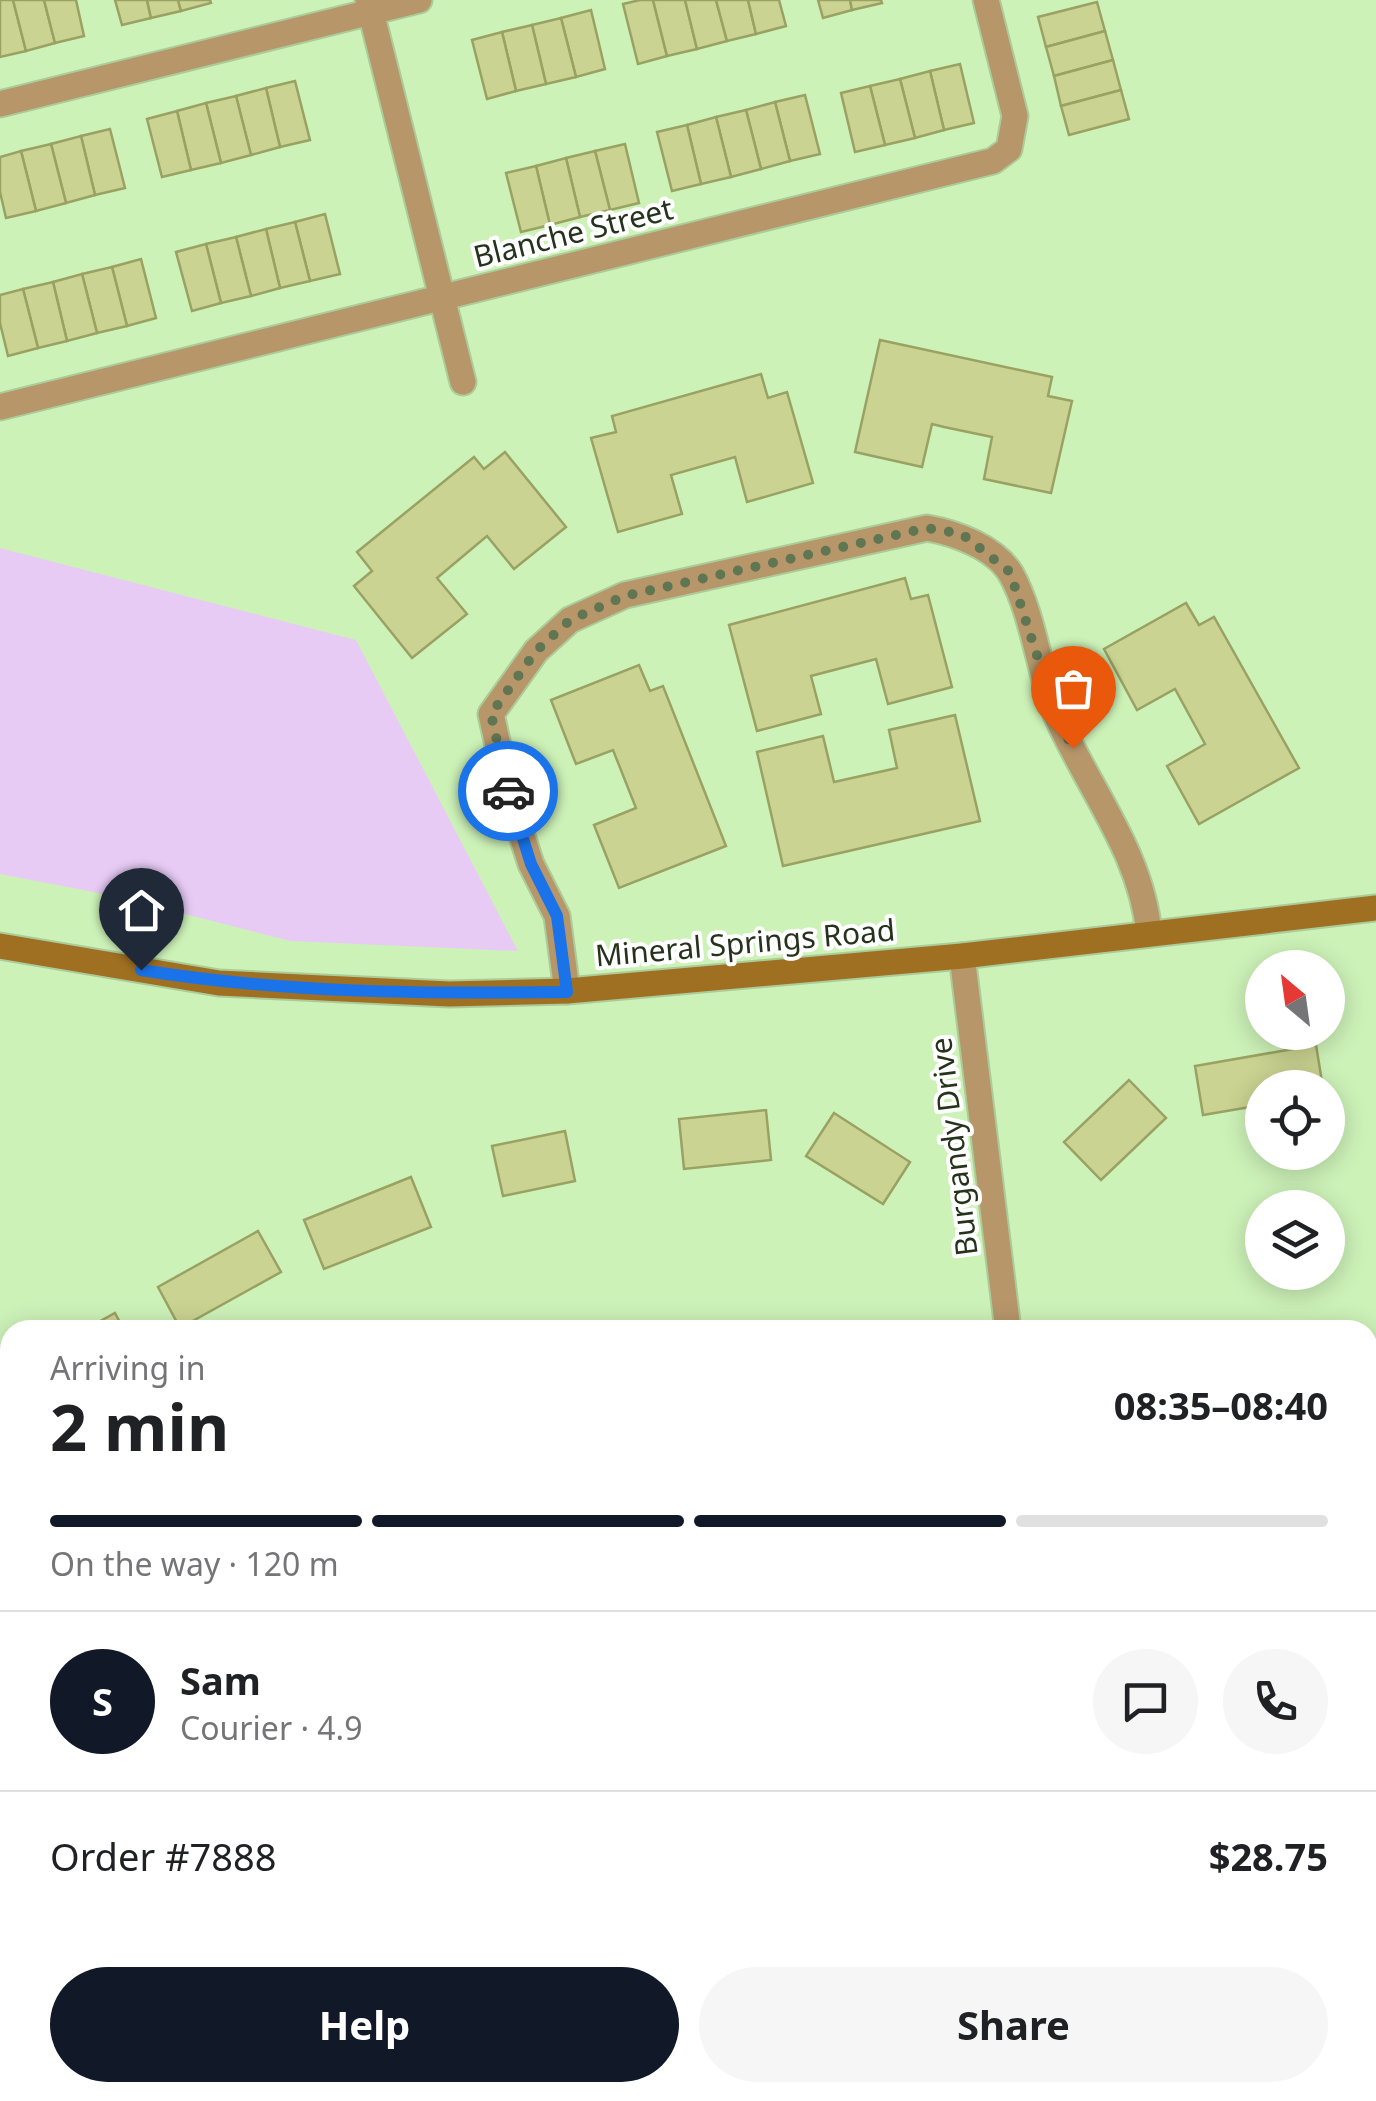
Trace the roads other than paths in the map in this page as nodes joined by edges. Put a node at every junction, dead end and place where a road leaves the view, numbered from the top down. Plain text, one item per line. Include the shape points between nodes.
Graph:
1 (419, 0) edge
2 (986, 0) edge
3 (370, 6) edge
4 (0, 104) edge
5 (442, 298) junction
6 (463, 382) dead end
7 (0, 408) edge
8 (1376, 908) edge
9 (1149, 934) junction
10 (0, 946) edge
11 (962, 956) junction
12 (567, 992) junction
13 (1007, 1320) edge

1 - 3 street
2 - 5 street, Blanche Street via 1015,116 1008,149 993,161
3 - 4 street
3 - 5 street
5 - 6 street
5 - 7 street, Blanche Street
8 - 9 street, Mineral Springs Road
9 - 11 street, Mineral Springs Road
9 - 12 street via 1136,868 1057,717 1010,572 962,534 927,528 625,596 570,620 536,651 491,714 531,864 557,916
10 - 12 street, Mineral Springs Road via 219,983 449,994
11 - 12 street, Mineral Springs Road
11 - 13 street, Burgandy Drive

